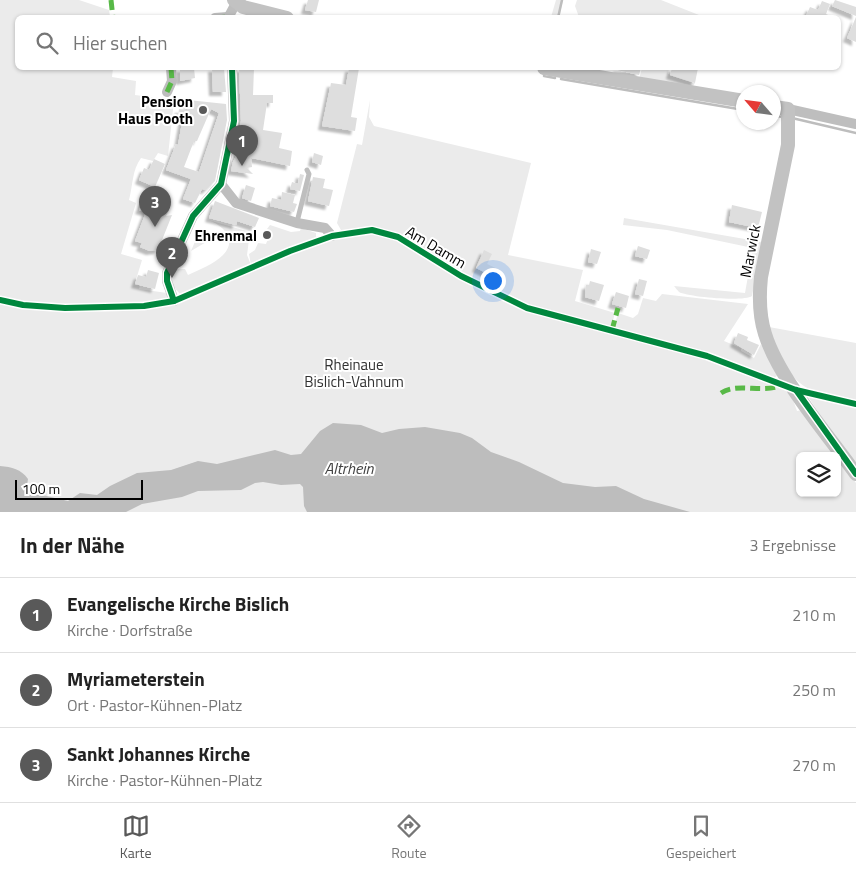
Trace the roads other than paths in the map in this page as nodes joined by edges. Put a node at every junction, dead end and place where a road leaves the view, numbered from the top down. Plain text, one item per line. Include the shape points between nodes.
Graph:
1 (235, 2) edge
2 (229, 15) edge
3 (275, 15) edge
4 (171, 70) edge
5 (232, 70) edge
6 (556, 70) edge
7 (167, 92) dead end
8 (736, 100) edge
9 (781, 108) edge
10 (788, 109) junction
11 (855, 122) edge
12 (307, 170) dead end
13 (221, 184) junction
14 (297, 223) junction
15 (332, 236) junction
16 (0, 300) edge
17 (174, 301) junction
18 (796, 390) junction
19 (856, 474) edge

1 - 2 street
1 - 3 main road
4 - 7 street via 172,81
5 - 13 street via 234,120
6 - 8 main road
9 - 10 main road
10 - 11 street
10 - 18 main road, Marwick via 788,145 759,295 762,324 769,345 780,369
12 - 14 lane via 309,174
13 - 14 street via 236,203
13 - 17 street via 195,214 167,273
14 - 15 street via 325,228
15 - 17 lane, Am Damm
15 - 18 lane, Am Damm via 372,230 398,237 461,276 527,308 707,356
16 - 17 lane, Am Damm via 65,308 144,306
18 - 19 main road, Marwick

